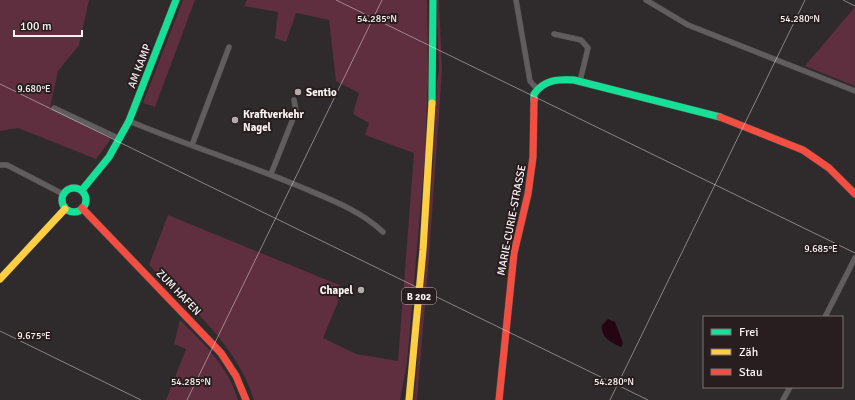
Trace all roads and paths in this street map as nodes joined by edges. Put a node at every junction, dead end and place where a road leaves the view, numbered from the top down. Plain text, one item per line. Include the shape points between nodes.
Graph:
1 (176, 0) edge
2 (433, 0) edge
3 (516, 0) edge
4 (646, 0) edge
5 (554, 34) dead end
6 (229, 47) dead end
7 (580, 81) junction
8 (537, 88) junction
9 (855, 91) edge
10 (294, 100) dead end
11 (54, 108) dead end
12 (129, 121) junction
13 (120, 140) junction
14 (192, 145) junction
15 (0, 165) edge
16 (271, 174) junction
17 (82, 190) junction
18 (63, 194) junction
19 (855, 194) edge
20 (82, 208) junction
21 (65, 209) junction
22 (383, 232) dead end
23 (855, 258) edge
24 (0, 280) edge
25 (826, 316) edge
26 (413, 359) junction
27 (789, 388) edge
28 (246, 400) edge
29 (404, 400) edge
30 (409, 400) edge
31 (499, 400) edge
32 (783, 400) edge

1 - 12 main road, AM KAMP
2 - 26 main road, B 202 via 433,101 429,175
3 - 8 street via 530,81
4 - 9 street via 688,25
5 - 7 street via 581,40 588,48
6 - 14 street
7 - 8 main road via 560,79
7 - 19 main road via 711,113 751,128 803,150 829,168
8 - 31 main road, MARIE-CURIE-STRASSE via 533,103 533,157 528,194 514,253
10 - 16 street via 296,110
11 - 13 street
12 - 13 main road, AM KAMP
12 - 14 street
13 - 17 main road, AM KAMP
14 - 16 street
15 - 18 street via 7,166
16 - 22 street via 358,213 371,220
17 - 18 main road via 70,188
17 - 20 main road via 86,197
18 - 21 main road via 61,201
20 - 21 main road via 76,212
20 - 28 main road, ZUM HAFEN via 221,353 236,376
21 - 24 main road
23 - 25 street
26 - 29 main road
26 - 30 main road, B 202
27 - 32 street

